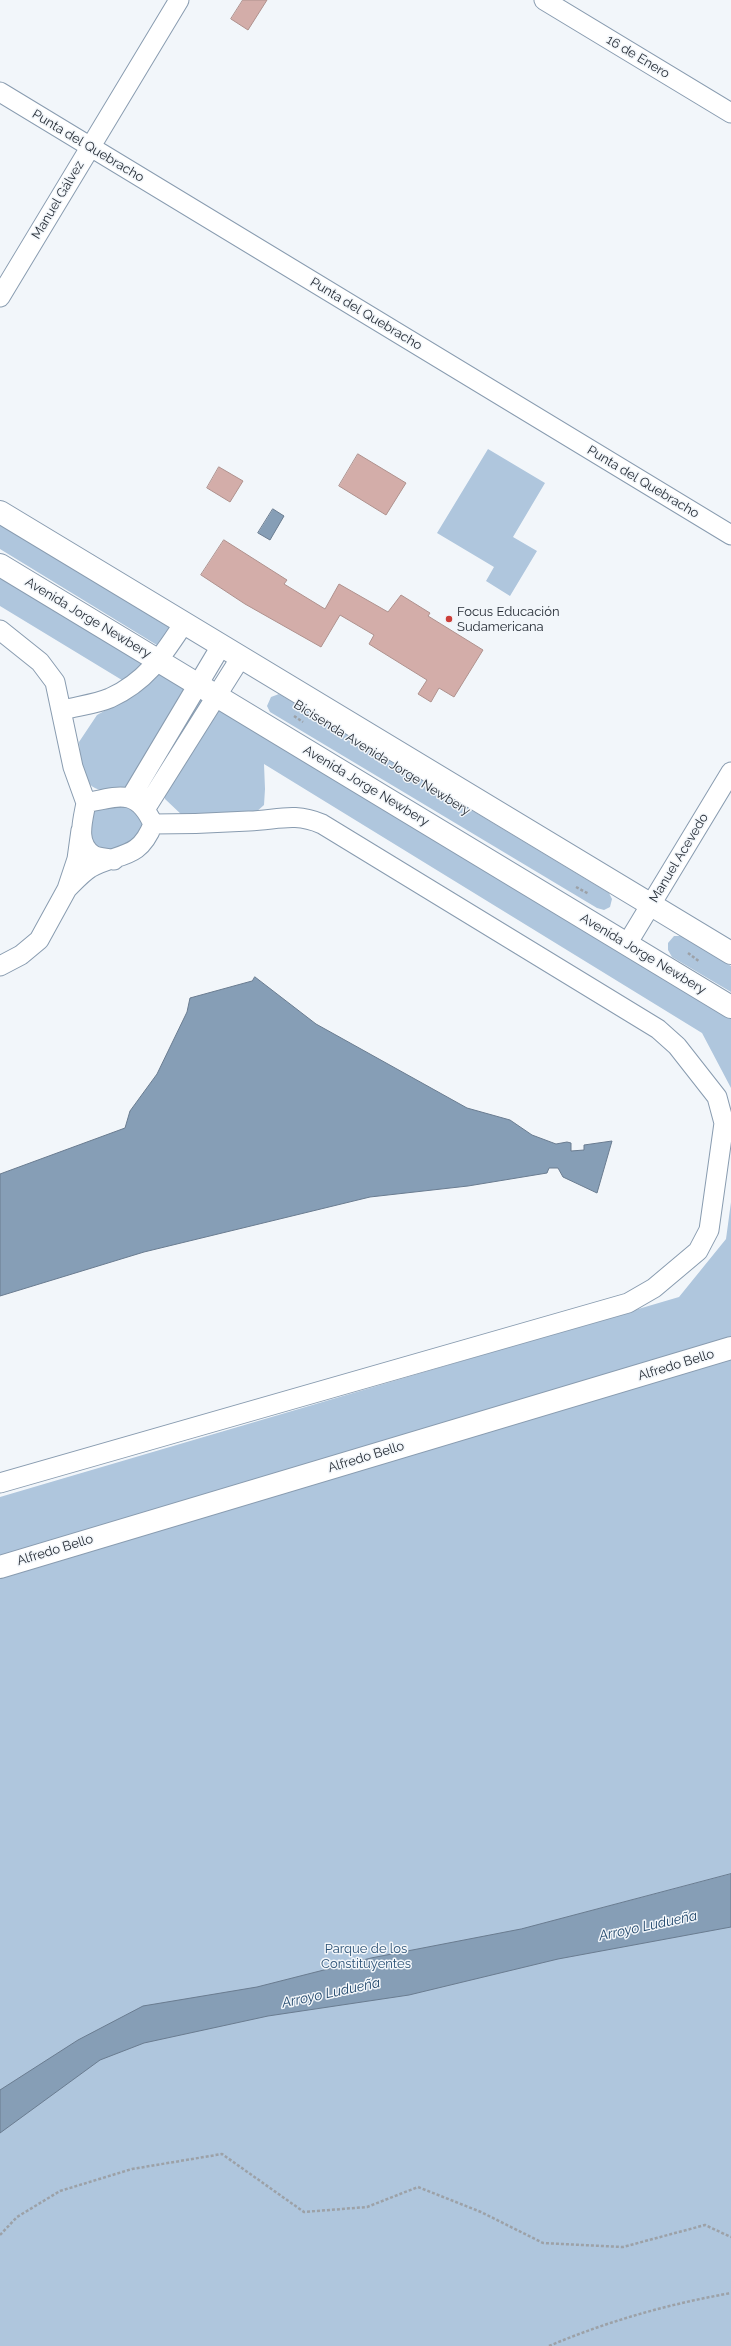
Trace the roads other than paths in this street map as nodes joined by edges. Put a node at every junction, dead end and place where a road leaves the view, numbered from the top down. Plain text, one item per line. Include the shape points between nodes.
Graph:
1 (179, 0) edge
2 (544, 0) edge
3 (0, 92) edge
4 (731, 113) edge
5 (90, 146) junction
6 (0, 297) edge
7 (0, 512) edge
8 (731, 535) edge
9 (0, 565) edge
10 (184, 623) junction
11 (0, 630) edge
12 (222, 646) junction
13 (241, 657) junction
14 (159, 661) junction
15 (198, 684) junction
16 (217, 696) junction
17 (63, 710) junction
18 (731, 772) edge
19 (86, 803) junction
20 (143, 810) junction
21 (81, 830) junction
22 (114, 860) junction
23 (67, 889) junction
24 (651, 904) junction
25 (627, 944) junction
26 (731, 953) edge
27 (0, 966) edge
28 (731, 1008) edge
29 (731, 1348) edge
30 (0, 1483) edge
31 (0, 1567) edge

1 - 5 street, Manuel Gálvez
2 - 4 street, 16 de Enero
3 - 5 street, Punta del Quebracho
5 - 6 street, Manuel Gálvez
5 - 8 street, Punta del Quebracho
7 - 10 main road
9 - 14 main road, Avenida Jorge Newbery
10 - 12 main road
10 - 14 street
11 - 17 street via 40,662 55,682
12 - 13 main road
12 - 15 street
13 - 16 street
13 - 24 main road
14 - 15 main road, Avenida Jorge Newbery
14 - 17 street via 132,686 109,698
15 - 16 main road, Avenida Jorge Newbery
15 - 20 street
16 - 20 street
16 - 25 main road, Avenida Jorge Newbery
17 - 19 street via 73,768
18 - 24 street, Manuel Acevedo
19 - 20 street via 114,797
19 - 21 street
20 - 22 street via 148,837 135,850
20 - 30 street via 252,821 292,816 308,818 329,828 658,1029 677,1046 718,1097 724,1123 709,1230 698,1251 654,1288 628,1303
21 - 22 street via 84,846 94,855
21 - 23 street via 77,859
22 - 23 street via 90,868
23 - 27 street via 39,940 21,955
24 - 25 street, Manuel Acevedo
24 - 26 main road
25 - 28 main road, Avenida Jorge Newbery
29 - 31 main road, Alfredo Bello

